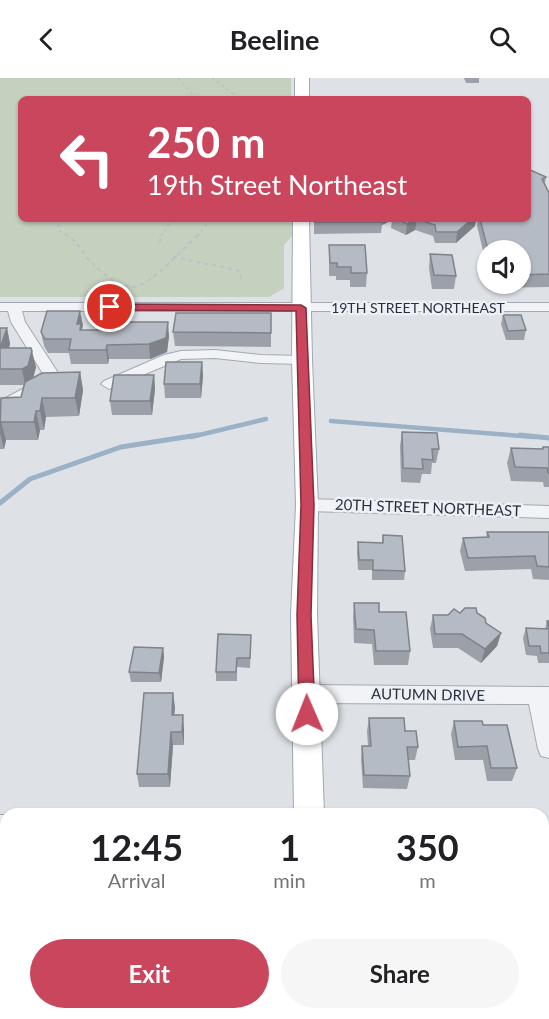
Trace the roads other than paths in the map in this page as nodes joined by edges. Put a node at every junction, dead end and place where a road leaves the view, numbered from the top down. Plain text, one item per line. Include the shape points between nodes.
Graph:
1 (302, 78) edge
2 (302, 96) edge
3 (301, 222) edge
4 (7, 307) edge
5 (549, 307) edge
6 (301, 308) junction
7 (302, 360) junction
8 (109, 384) dead end
9 (0, 407) edge
10 (307, 505) junction
11 (549, 512) edge
12 (307, 693) junction
13 (543, 696) edge
14 (549, 749) edge
15 (309, 808) edge

1 - 2 main road
3 - 6 main road
4 - 6 street, 19TH STREET NORTHEAST
4 - 9 street via 54,379
5 - 6 street, 19TH STREET NORTHEAST
6 - 7 main road
7 - 8 street via 181,355
7 - 10 main road
10 - 11 street, 20TH STREET NORTHEAST
10 - 12 main road
12 - 13 street, AUTUMN DRIVE
12 - 15 main road
13 - 14 street

